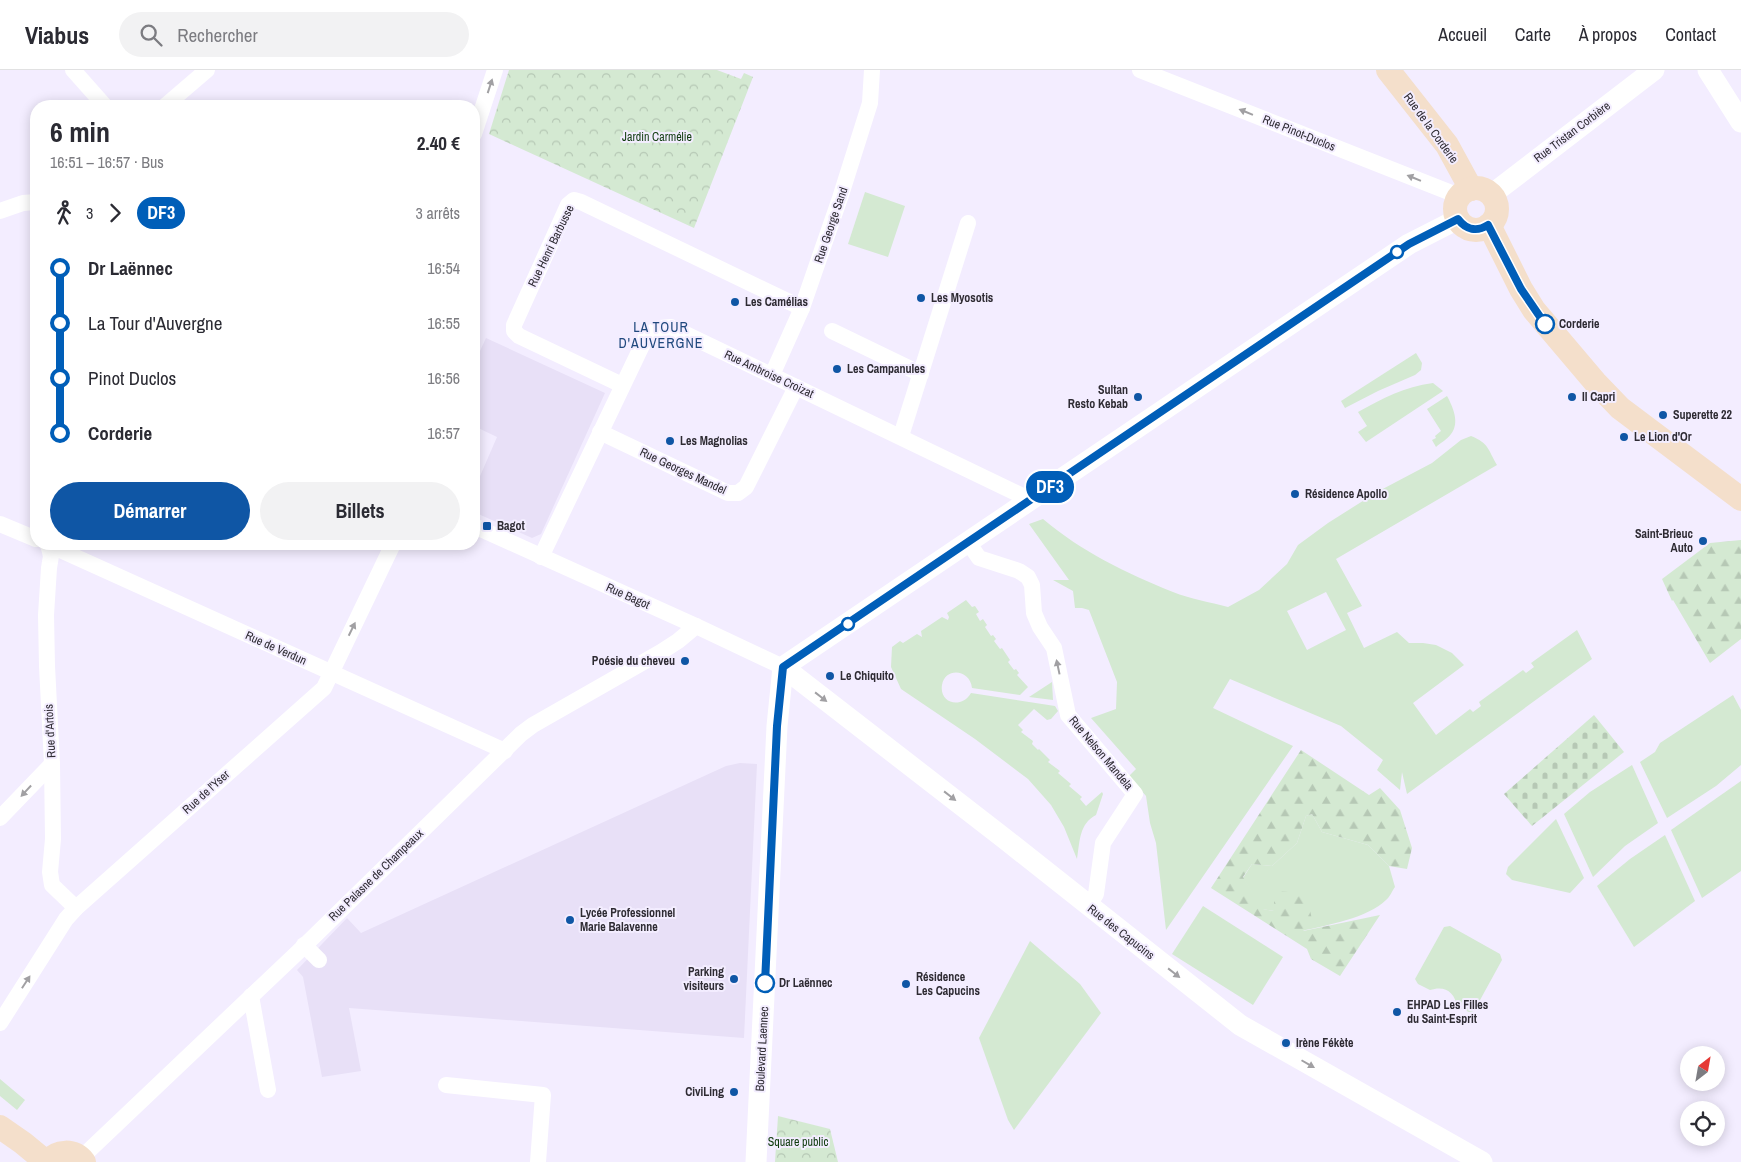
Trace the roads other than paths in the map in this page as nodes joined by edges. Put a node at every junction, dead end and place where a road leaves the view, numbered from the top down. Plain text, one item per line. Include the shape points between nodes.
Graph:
1 (73, 70) edge
2 (207, 70) edge
3 (494, 70) edge
4 (872, 70) edge
5 (1140, 70) edge
6 (1388, 70) edge
7 (1654, 70) edge
8 (1708, 70) edge
9 (100, 100) edge
10 (172, 100) edge
11 (480, 115) edge
12 (1741, 122) edge
13 (1469, 200) junction
14 (30, 203) edge
15 (0, 211) edge
16 (968, 223) dead end
17 (1488, 225) junction
18 (802, 308) junction
19 (832, 331) dead end
20 (921, 374) junction
21 (772, 375) junction
22 (622, 385) junction
23 (796, 387) junction
24 (600, 432) junction
25 (901, 436) junction
26 (1741, 499) edge
27 (1031, 500) junction
28 (0, 524) edge
29 (480, 529) edge
30 (30, 536) edge
31 (968, 542) junction
32 (50, 550) edge
33 (61, 550) edge
34 (390, 550) edge
35 (541, 557) junction
36 (696, 626) junction
37 (783, 667) junction
38 (331, 672) junction
39 (505, 751) junction
40 (52, 764) junction
41 (0, 818) edge
42 (1088, 906) junction
43 (76, 908) junction
44 (304, 945) junction
45 (319, 960) dead end
46 (251, 996) junction
47 (0, 1023) edge
48 (446, 1085) dead end
49 (268, 1090) dead end
50 (0, 1127) edge
51 (82, 1160) edge
52 (46, 1162) edge
53 (538, 1162) edge
54 (756, 1162) edge
55 (1482, 1162) edge

1 - 9 street
2 - 10 street
11 -> 3 street
4 - 18 street, Rue George Sand via 870,103
13 -> 5 street, Rue Pinot-Duclos
6 - 13 main road, Rue de la Corderie via 1447,145
7 - 13 street, Rue Tristan Corbière
8 - 12 street
13 - 17 main road via 1494,200 1493,220
13 - 17 main road via 1461,224 1478,230
13 - 27 street, Rue Tristan Corbière
14 - 15 street
16 - 20 street
17 - 26 main road via 1534,310 1594,382 1620,408
18 - 21 street, Rue George Sand
18 - 22 street, Rue Henri Barbusse via 574,200 568,205 514,331
19 - 20 street
20 - 25 street
21 - 22 street, Rue Ambroise Croizat via 671,327 660,328 647,335
21 - 23 street, Rue Ambroise Croizat
22 - 24 street, Rue Ambroise Croizat
23 - 24 street, Rue Georges Mandel via 746,487 738,493 728,494
23 - 25 street, Rue Ambroise Croizat
24 - 35 street, Rue Ambroise Croizat
25 - 27 street, Rue Ambroise Croizat
27 - 31 street, Rue Tristan Corbière
28 - 30 street
29 - 35 street, Rue Bagot
31 - 37 street, Rue Tristan Corbière
42 -> 31 street, Rue Nelson Mandela via 1096,894 1103,843 1135,794 1068,715 1054,648 1034,613 1032,585 1028,577 1020,571 978,558
32 - 40 street, Rue d'Artois via 46,615
33 - 38 street, Rue de Verdun
38 -> 34 street, Rue de l'Yser
35 - 36 street, Rue Bagot
36 - 37 street, Rue Bagot
36 - 39 street, Rue Palasne de Champeaux via 661,652 532,725
37 -> 42 street, Rue des Capucins
37 - 54 street, Boulevard Laennec via 777,726
38 - 39 street, Rue de Verdun
38 - 43 street, Rue de l'Yser via 324,688
39 - 44 street, Rue Palasne de Champeaux
40 -> 41 street
40 - 43 street, Rue d'Artois via 52,885
42 -> 55 street, Rue des Capucins via 1240,1025
47 -> 43 street, Rue de l'Yser
44 - 45 street
44 - 46 street, Rue Palasne de Champeaux
46 - 49 street
46 - 51 street, Rue Palasne de Champeaux
48 - 53 street via 543,1095
50 - 52 main road
51 - 52 main road via 69,1152 62,1152

